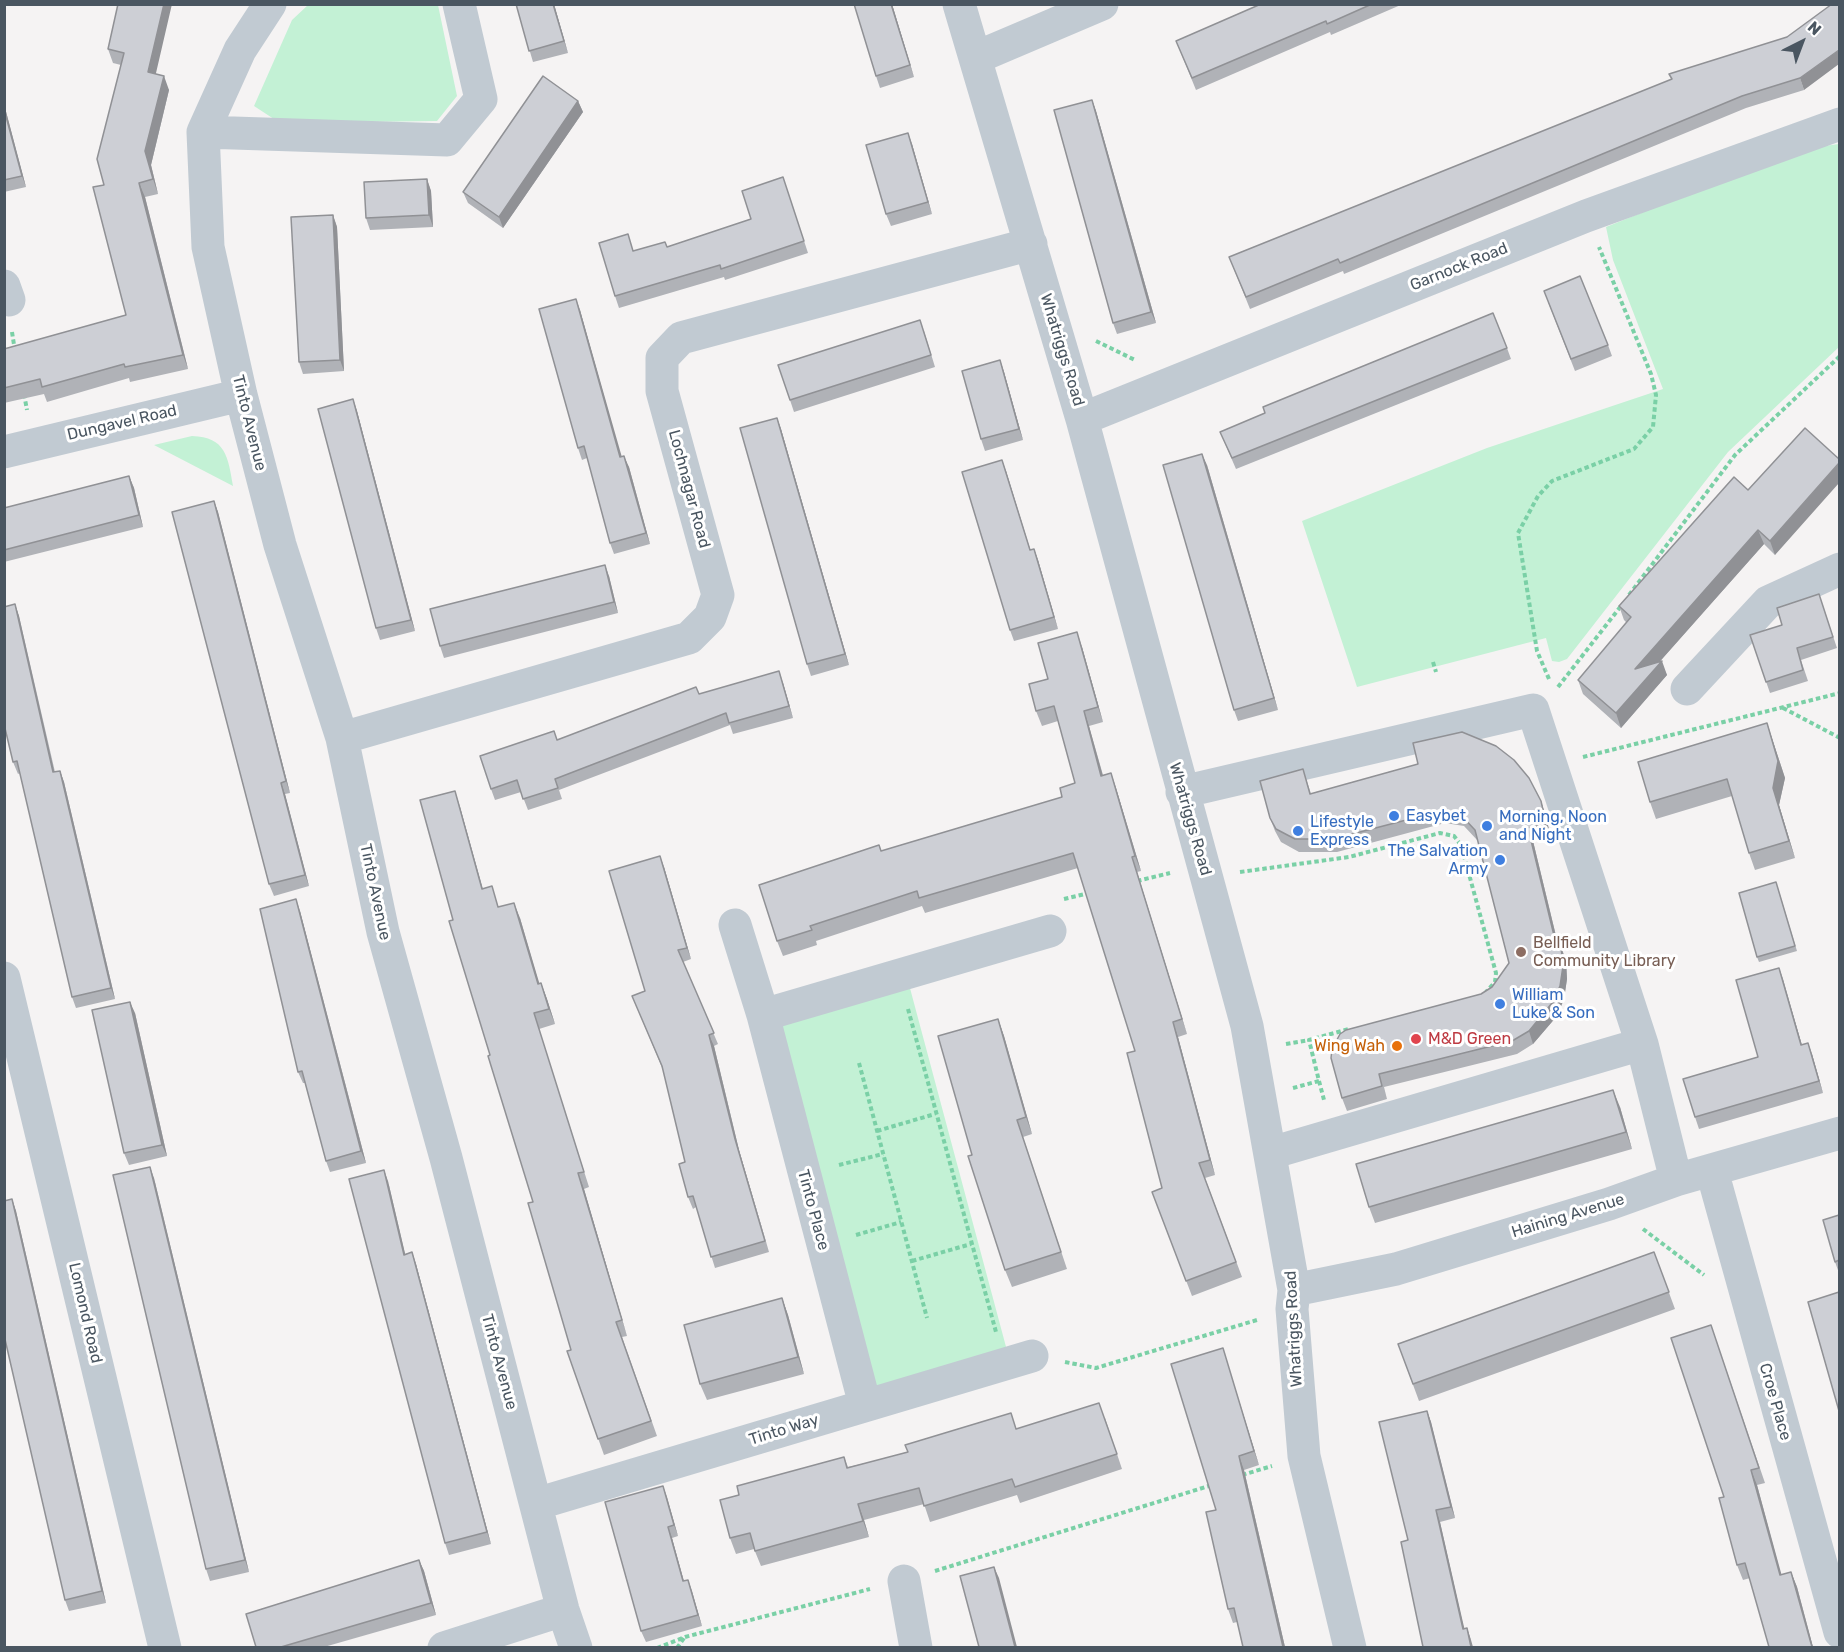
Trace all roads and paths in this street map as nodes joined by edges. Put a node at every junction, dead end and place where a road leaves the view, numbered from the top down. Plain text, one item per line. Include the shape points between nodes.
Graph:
1 (270, 4) edge
2 (459, 4) edge
3 (959, 4) edge
4 (1102, 4) edge
5 (975, 58) junction
6 (1839, 124) edge
7 (203, 132) junction
8 (1586, 216) junction
9 (1031, 244) junction
10 (7, 293) edge
11 (1052, 319) junction
12 (16, 355) edge
13 (1839, 356) edge
14 (1179, 381) junction
15 (23, 388) edge
16 (241, 395) junction
17 (1082, 419) junction
18 (19, 447) edge
19 (1839, 569) edge
20 (1433, 662) dead end
21 (1436, 672) dead end
22 (1687, 689) dead end
23 (1839, 693) edge
24 (1782, 708) junction
25 (342, 738) junction
26 (1839, 738) edge
27 (1551, 766) junction
28 (1182, 792) junction
29 (1205, 871) junction
30 (1136, 881) edge
31 (1091, 892) edge
32 (735, 925) dead end
33 (1050, 931) joint
34 (900, 976) junction
35 (4, 978) edge
36 (1485, 993) edge
37 (763, 1015) junction
38 (1360, 1026) edge
39 (1309, 1040) junction
40 (1642, 1044) junction
41 (1275, 1046) dead end
42 (859, 1063) dead end
43 (1282, 1090) dead end
44 (935, 1114) junction
45 (877, 1131) junction
46 (1839, 1134) edge
47 (1271, 1153) junction
48 (883, 1154) junction
49 (1712, 1172) junction
50 (803, 1174) junction
51 (1676, 1180) junction
52 (1609, 1204) junction
53 (902, 1222) junction
54 (822, 1244) junction
55 (970, 1244) junction
56 (912, 1261) junction
57 (1293, 1300) junction
58 (1749, 1307) junction
59 (927, 1318) dead end
60 (1018, 1360) junction
61 (865, 1405) junction
62 (1304, 1456) junction
63 (1235, 1477) edge
64 (1224, 1481) edge
65 (536, 1504) junction
66 (904, 1581) junction
67 (563, 1610) junction
68 (1839, 1632) edge
69 (685, 1637) junction
70 (165, 1647) edge
71 (444, 1647) edge
72 (576, 1647) edge
73 (657, 1647) edge
74 (677, 1647) edge
75 (916, 1647) edge
76 (1350, 1647) edge

1 - 7 street, Tinto Avenue via 240,50
2 - 7 street via 481,99 447,140
3 - 5 street, Whatriggs Road
4 - 5 street
5 - 9 street, Whatriggs Road
6 - 8 street, Garnock Road
7 - 16 street, Tinto Avenue via 208,247
8 - 13 path via 1652,374 1656,395 1653,427 1634,449 1552,481 1538,496 1518,533 1537,651 1554,690 1568,677 1735,454
8 - 14 street, Garnock Road
9 - 11 street, Whatriggs Road
9 - 25 street, Lochnagar Road via 681,338 662,358 662,392 718,595 710,617 689,638
10 - 12 path
11 - 14 path
11 - 17 street, Whatriggs Road
14 - 17 street, Garnock Road
15 - 18 path
16 - 18 street, Dungavel Road
16 - 25 street, Tinto Avenue via 280,545
17 - 28 street, Whatriggs Road
19 - 22 street via 1768,602
20 - 21 path
23 - 24 path
24 - 26 path
24 - 27 path
25 - 65 street, Tinto Avenue via 382,932 446,1158
27 - 28 street via 1533,710
27 - 40 street
28 - 29 street, Whatriggs Road
29 - 30 path
29 - 36 path via 1349,857 1440,834 1454,836 1461,845 1496,973 1495,982
29 - 47 street, Whatriggs Road via 1246,1026
31 - 33 path via 1047,903
32 - 37 street, Tinto Place
33 - 34 street
34 - 37 street
34 - 44 path
35 - 70 street, Lomond Road
37 - 50 street, Tinto Place
38 - 39 path
39 - 41 path
39 - 43 path via 1319,1081
40 - 47 street
40 - 51 street
42 - 45 path
44 - 45 path
44 - 55 path
45 - 48 path
46 - 49 street, Haining Avenue
47 - 57 street, Whatriggs Road
48 - 50 path
48 - 53 path
49 - 51 street, Haining Avenue
49 - 58 street, Croe Place
50 - 54 street, Tinto Place
51 - 52 street, Haining Avenue
52 - 57 street, Haining Avenue
52 - 58 path
53 - 54 path
53 - 56 path
54 - 61 street, Tinto Place
55 - 56 path
55 - 60 path
56 - 59 path
57 - 60 path via 1096,1368
57 - 62 street, Whatriggs Road
58 - 68 street, Croe Place
60 - 61 street, Tinto Way
61 - 65 street, Tinto Way
62 - 63 path
62 - 76 street, Whatriggs Road
64 - 66 path
65 - 67 street, Tinto Avenue
66 - 69 path
66 - 75 street
67 - 71 street
67 - 72 street, Tinto Avenue
69 - 73 path
69 - 74 path

